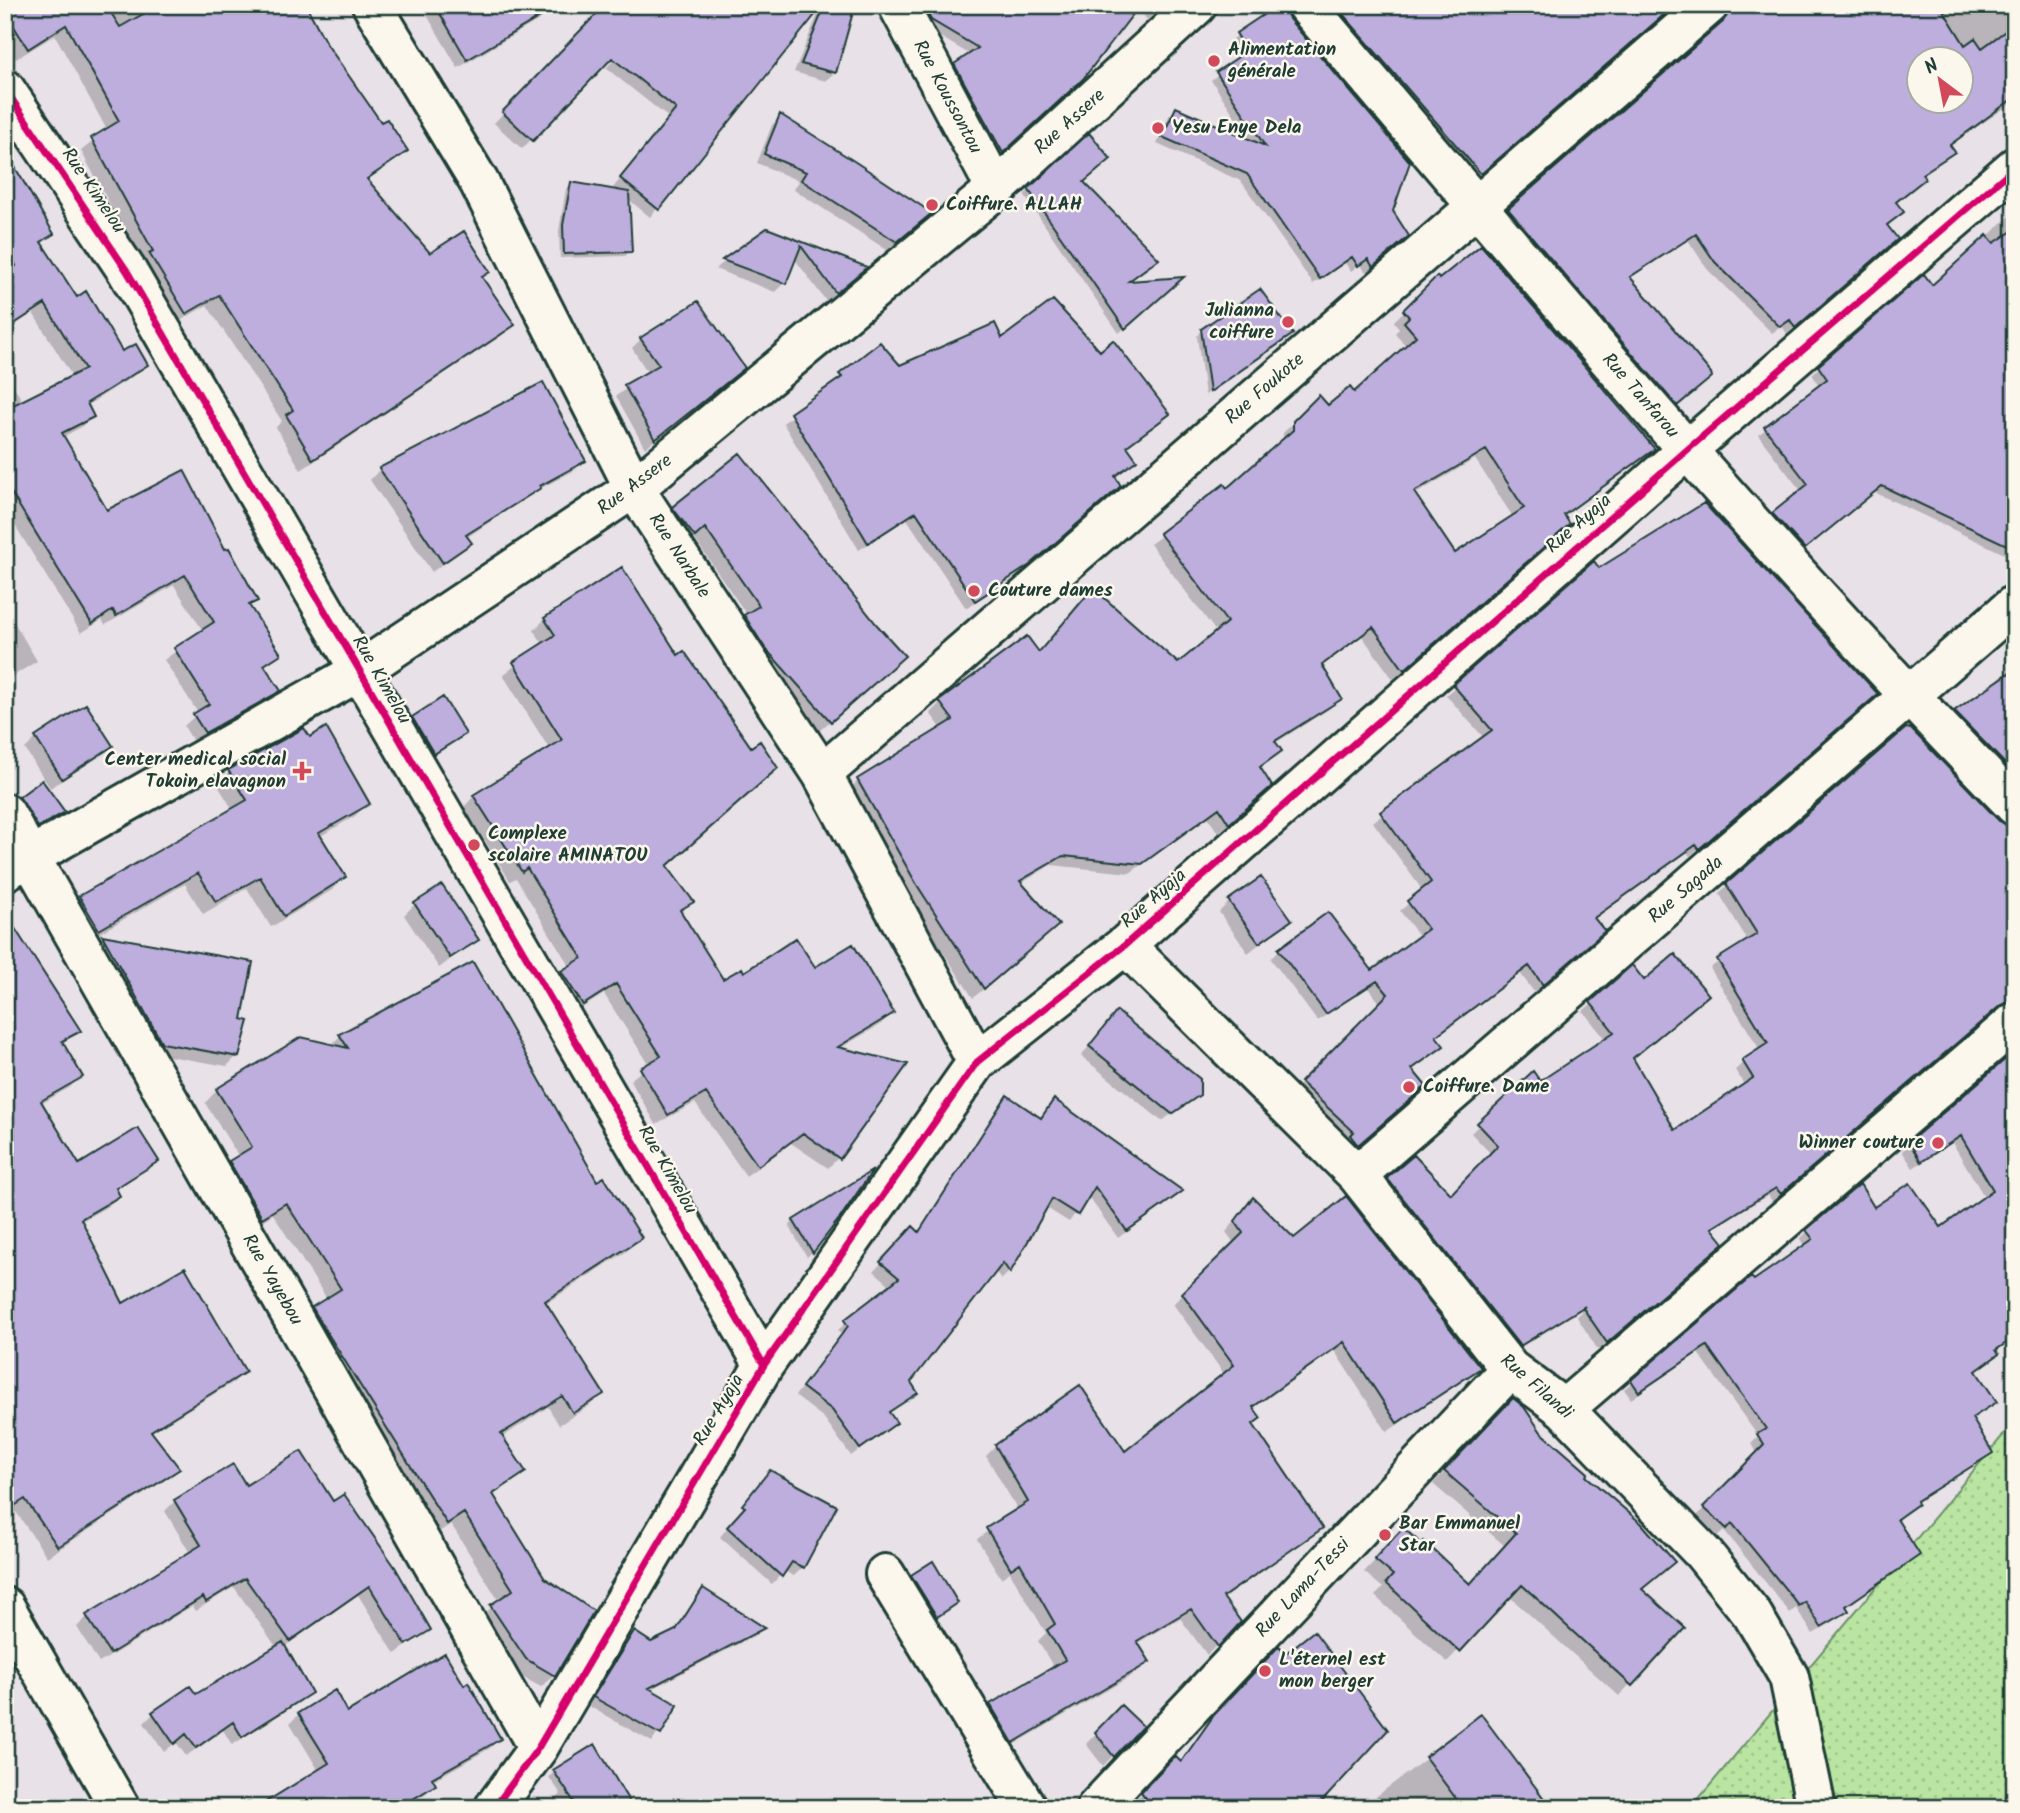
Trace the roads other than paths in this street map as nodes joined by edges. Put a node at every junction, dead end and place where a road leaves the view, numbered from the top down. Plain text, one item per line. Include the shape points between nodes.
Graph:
1 (372, 5) edge
2 (898, 5) edge
3 (1197, 5) edge
4 (1306, 5) edge
5 (1709, 5) edge
6 (5, 89) edge
7 (2015, 167) edge
8 (996, 189) junction
9 (1477, 206) junction
10 (1687, 450) junction
11 (634, 488) junction
12 (2015, 604) edge
13 (358, 672) junction
14 (1908, 696) junction
15 (822, 774) junction
16 (2015, 806) edge
17 (5, 813) edge
18 (18, 863) edge
19 (1125, 945) junction
20 (2015, 1022) edge
21 (977, 1062) junction
22 (1357, 1175) junction
23 (764, 1365) junction
24 (1510, 1369) junction
25 (1564, 1409) junction
26 (885, 1574) dead end
27 (5, 1607) edge
28 (538, 1748) junction
29 (120, 1808) edge
30 (494, 1808) edge
31 (1027, 1808) edge
32 (1096, 1808) edge
33 (1816, 1808) edge

1 - 11 street, Rue Narbale via 479,182
2 - 8 street, Rue Koussontou
3 - 8 street, Rue Assere
4 - 9 street, Rue Tanfarou
5 - 9 street, Rue Foukote
6 - 13 street, Rue Kimelou via 127,271
7 - 10 street, Rue Ayaja
8 - 11 street, Rue Assere
9 - 10 street, Rue Tanfarou
9 - 15 street, Rue Foukote
10 - 14 street, Rue Tanfarou
10 - 19 street, Rue Ayaja
11 - 13 street, Rue Assere
11 - 15 street, Rue Narbale
12 - 14 street, Rue Sagada
13 - 18 street, Rue Assere
13 - 23 street, Rue Kimelou
14 - 16 street, Rue Tanfarou
14 - 22 street, Rue Sagada
15 - 21 street, Rue Narbale
17 - 18 street, Rue Yayebou
18 - 28 street, Rue Yayebou
19 - 21 street, Rue Ayaja
19 - 22 street, Rue Filandi
20 - 25 street
21 - 23 street, Rue Ayaja
22 - 24 street, Rue Filandi
23 - 28 street, Rue Ayaja
24 - 25 street, Rue Filandi
24 - 32 street, Rue Lama-Tessi
25 - 33 street, Rue Filandi via 1703,1553 1752,1614 1789,1677
26 - 31 street
27 - 29 street
28 - 30 street, Rue Ayaja

